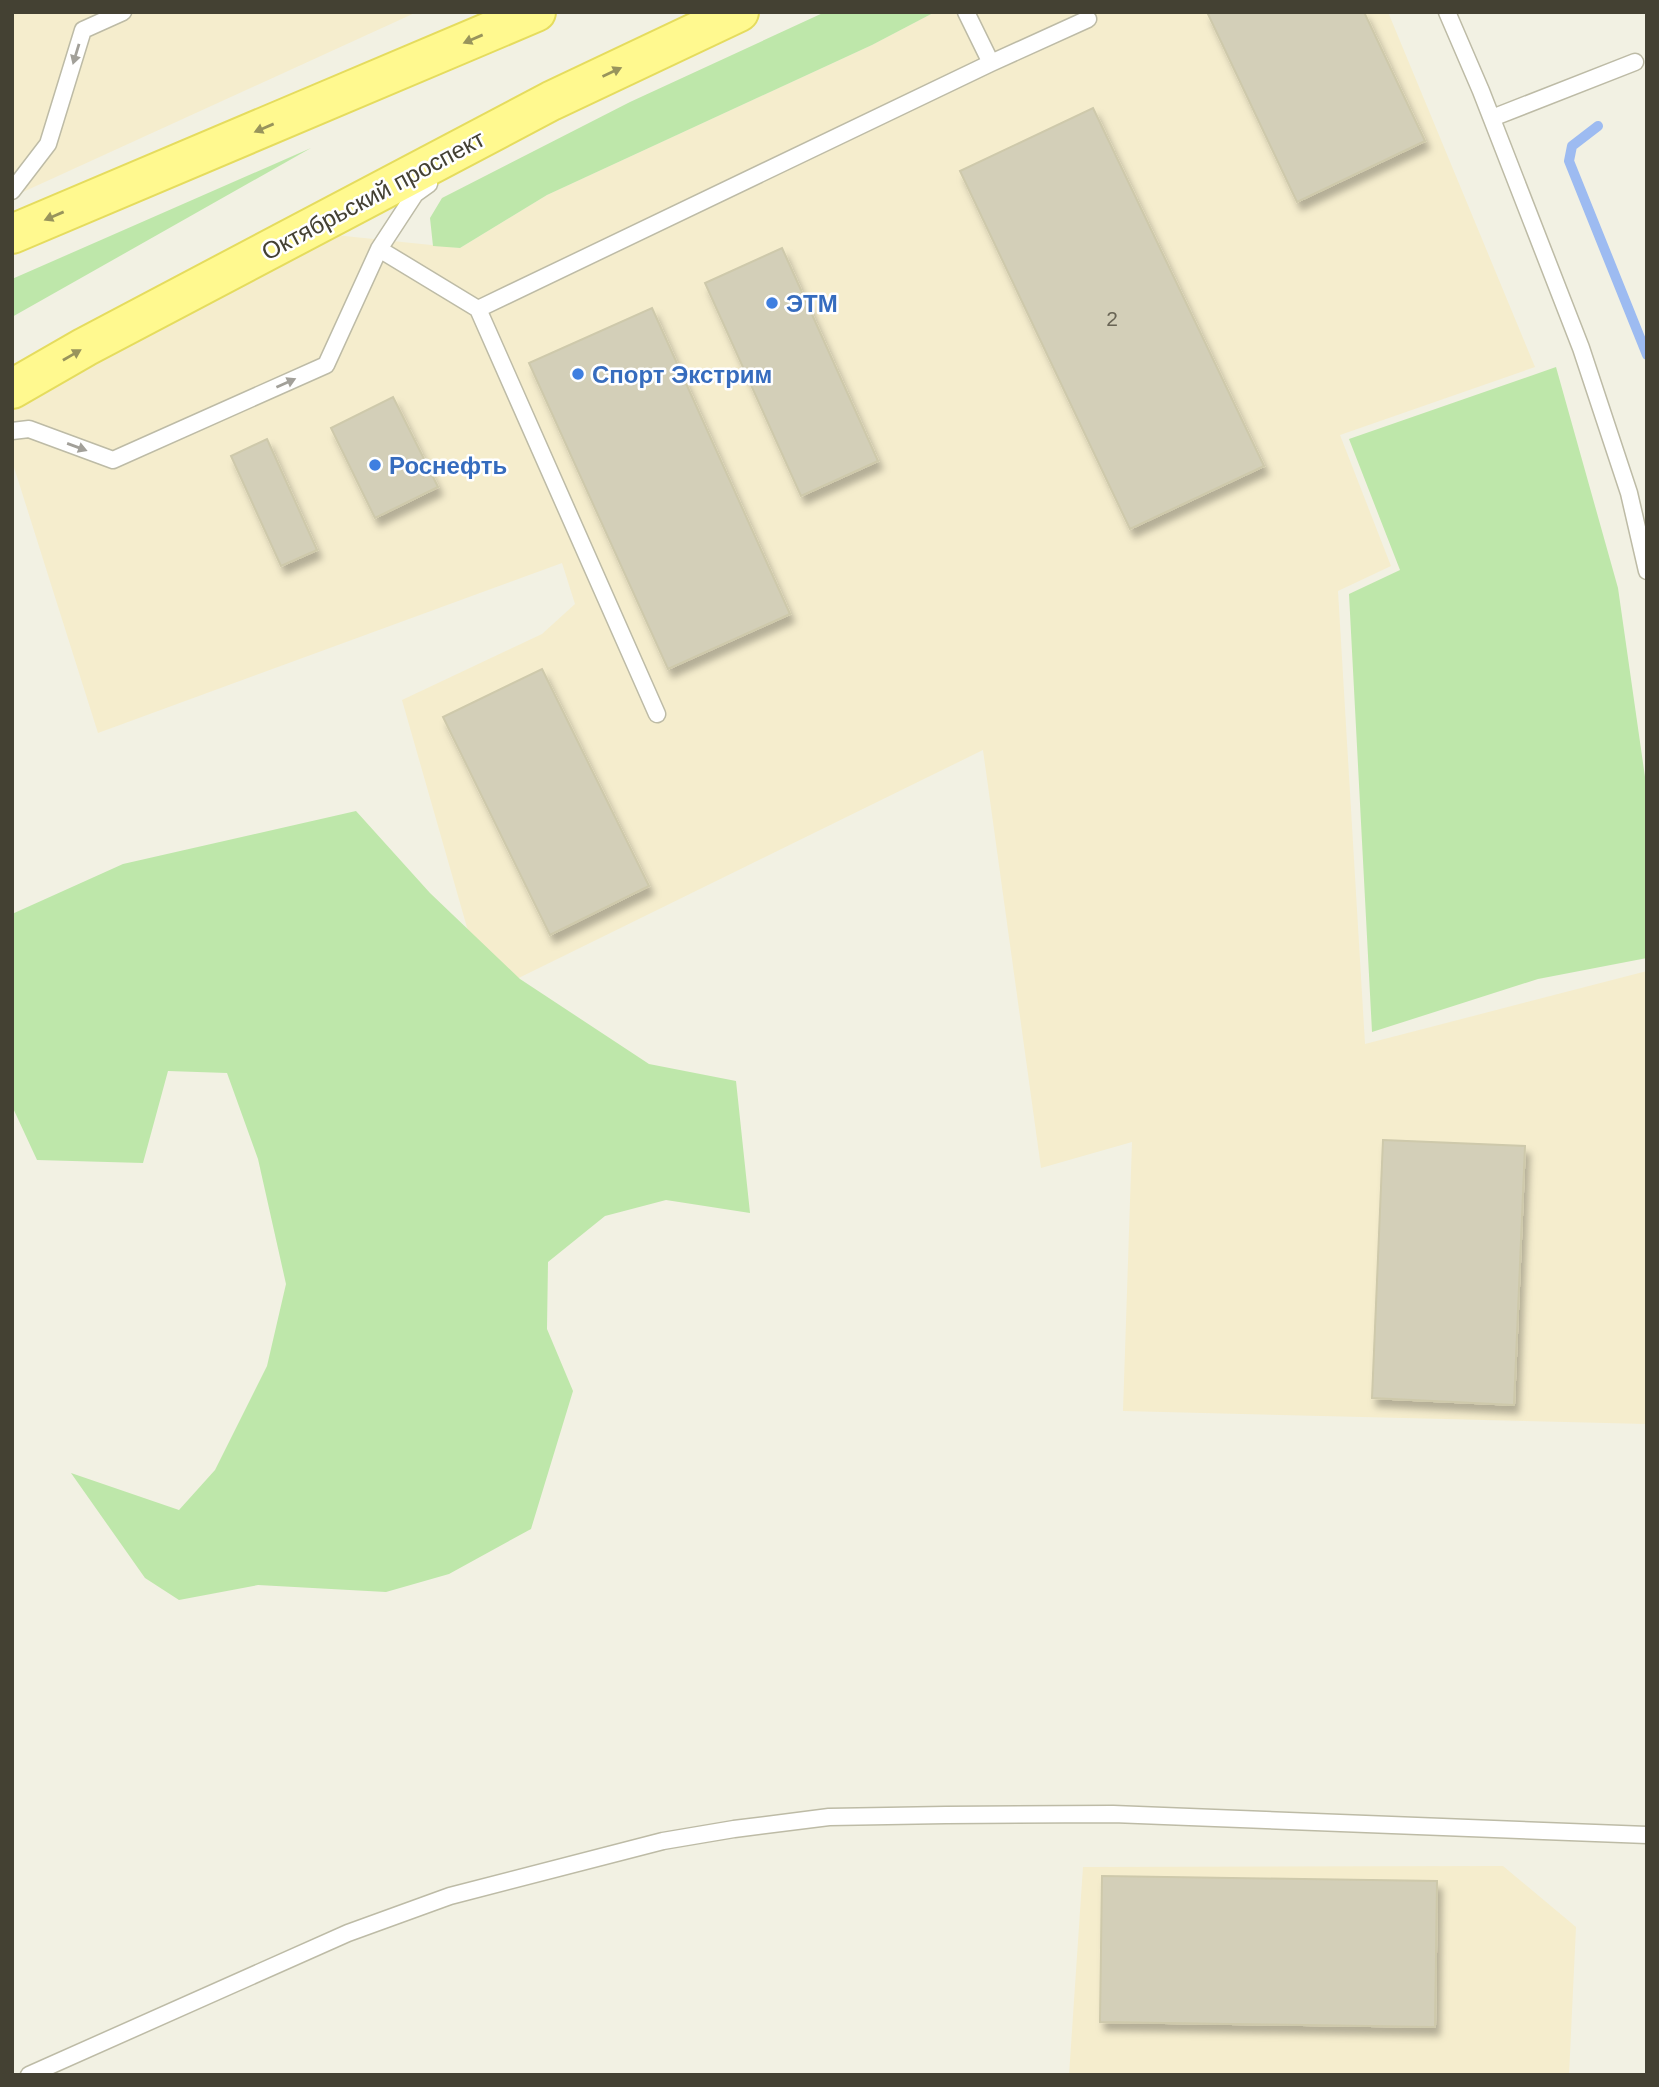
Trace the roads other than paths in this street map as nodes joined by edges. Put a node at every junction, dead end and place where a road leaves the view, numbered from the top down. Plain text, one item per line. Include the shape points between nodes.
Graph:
1 (123, 12) edge
2 (536, 12) edge
3 (739, 12) edge
4 (966, 12) edge
5 (1447, 12) edge
6 (1088, 19) dead end
7 (1635, 62) dead end
8 (991, 63) junction
9 (551, 101) junction
10 (1492, 118) junction
11 (12, 191) edge
12 (12, 234) edge
13 (379, 249) junction
14 (478, 309) junction
15 (12, 388) edge
16 (12, 431) edge
17 (1647, 571) edge
18 (657, 714) dead end
19 (1647, 1835) edge
20 (29, 2075) edge

1 -> 11 lane via 83,30 48,144
2 -> 12 main road
9 -> 3 main road, Октябрьский проспект
4 - 8 lane
5 - 10 lane
6 - 8 lane
7 - 10 lane
8 - 14 lane
9 - 13 lane via 415,194
15 -> 9 main road, Октябрьский проспект
10 - 17 lane via 1581,348 1629,493
13 - 14 lane
16 -> 13 lane via 29,429 113,460 326,365
14 - 18 lane
19 - 20 lane via 1113,1814 829,1817 734,1829 663,1841 450,1896 348,1933

